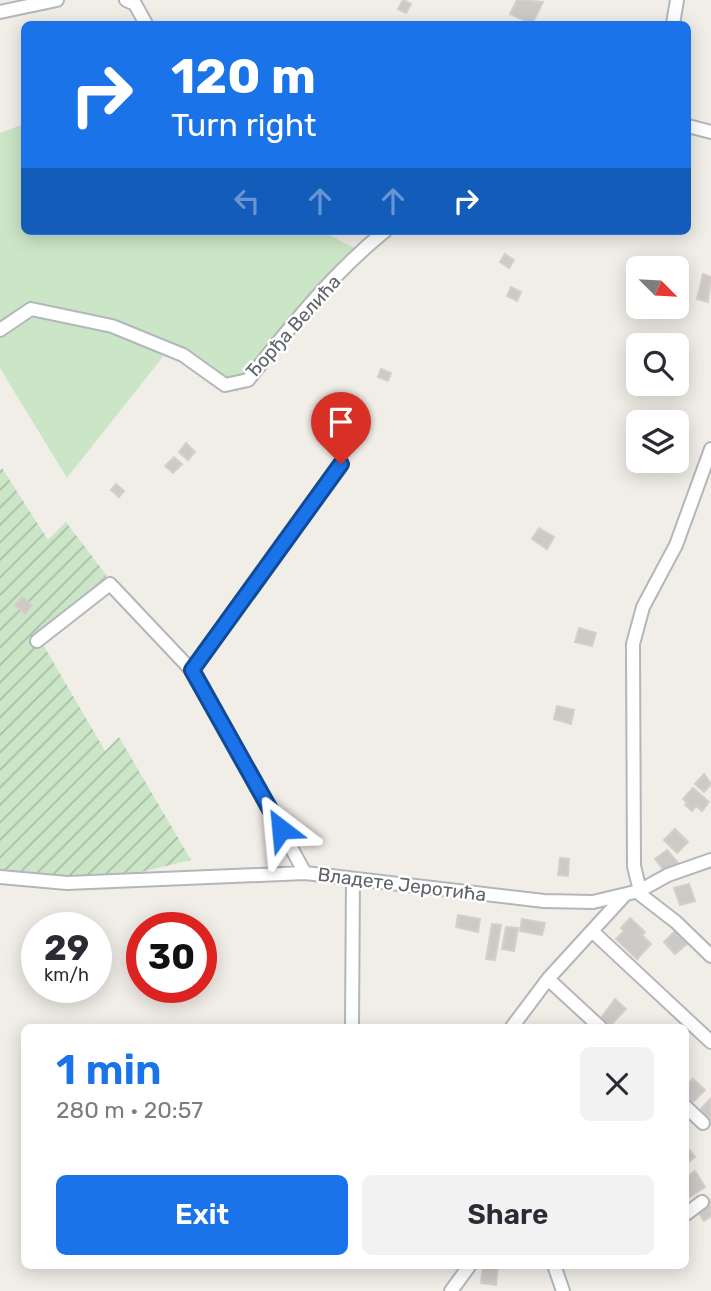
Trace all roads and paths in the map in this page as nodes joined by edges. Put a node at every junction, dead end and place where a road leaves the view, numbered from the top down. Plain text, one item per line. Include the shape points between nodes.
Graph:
1 (57, 0) edge
2 (126, 0) edge
3 (677, 0) edge
4 (18, 4) edge
5 (0, 12) edge
6 (144, 21) edge
7 (674, 21) edge
8 (691, 127) edge
9 (711, 132) edge
10 (380, 235) edge
11 (0, 330) edge
12 (711, 449) edge
13 (341, 464) dead end
14 (37, 641) dead end
15 (192, 670) junction
16 (711, 860) edge
17 (305, 873) junction
18 (0, 877) edge
19 (353, 879) junction
20 (639, 891) junction
21 (623, 897) junction
22 (592, 931) junction
23 (711, 956) edge
24 (548, 979) junction
25 (352, 1024) edge
26 (514, 1024) edge
27 (597, 1024) edge
28 (711, 1042) edge
29 (689, 1110) edge
30 (703, 1123) dead end
31 (702, 1202) dead end
32 (689, 1212) edge
33 (468, 1269) edge
34 (555, 1269) edge
35 (451, 1291) edge
36 (563, 1291) edge

1 - 4 street
2 - 6 street via 135,4
3 - 7 street
4 - 5 street
8 - 9 street
10 - 11 street, Ђорђа Велића via 290,327 248,380 225,385 183,355 98,323 30,309
12 - 20 street via 676,545 643,607 633,644 634,866
13 - 15 street
14 - 15 street via 110,584
15 - 17 street
16 - 20 street, Владете Јеротића
17 - 18 street, Владете Јеротића via 67,883
17 - 19 street, Владете Јеротића
19 - 21 street, Владете Јеротића via 544,901
19 - 25 street
20 - 21 street, Владете Јеротића
20 - 23 street
21 - 22 street
22 - 24 street
22 - 28 street
24 - 26 street
24 - 27 street
29 - 30 street
31 - 32 street
33 - 35 street
34 - 36 street

